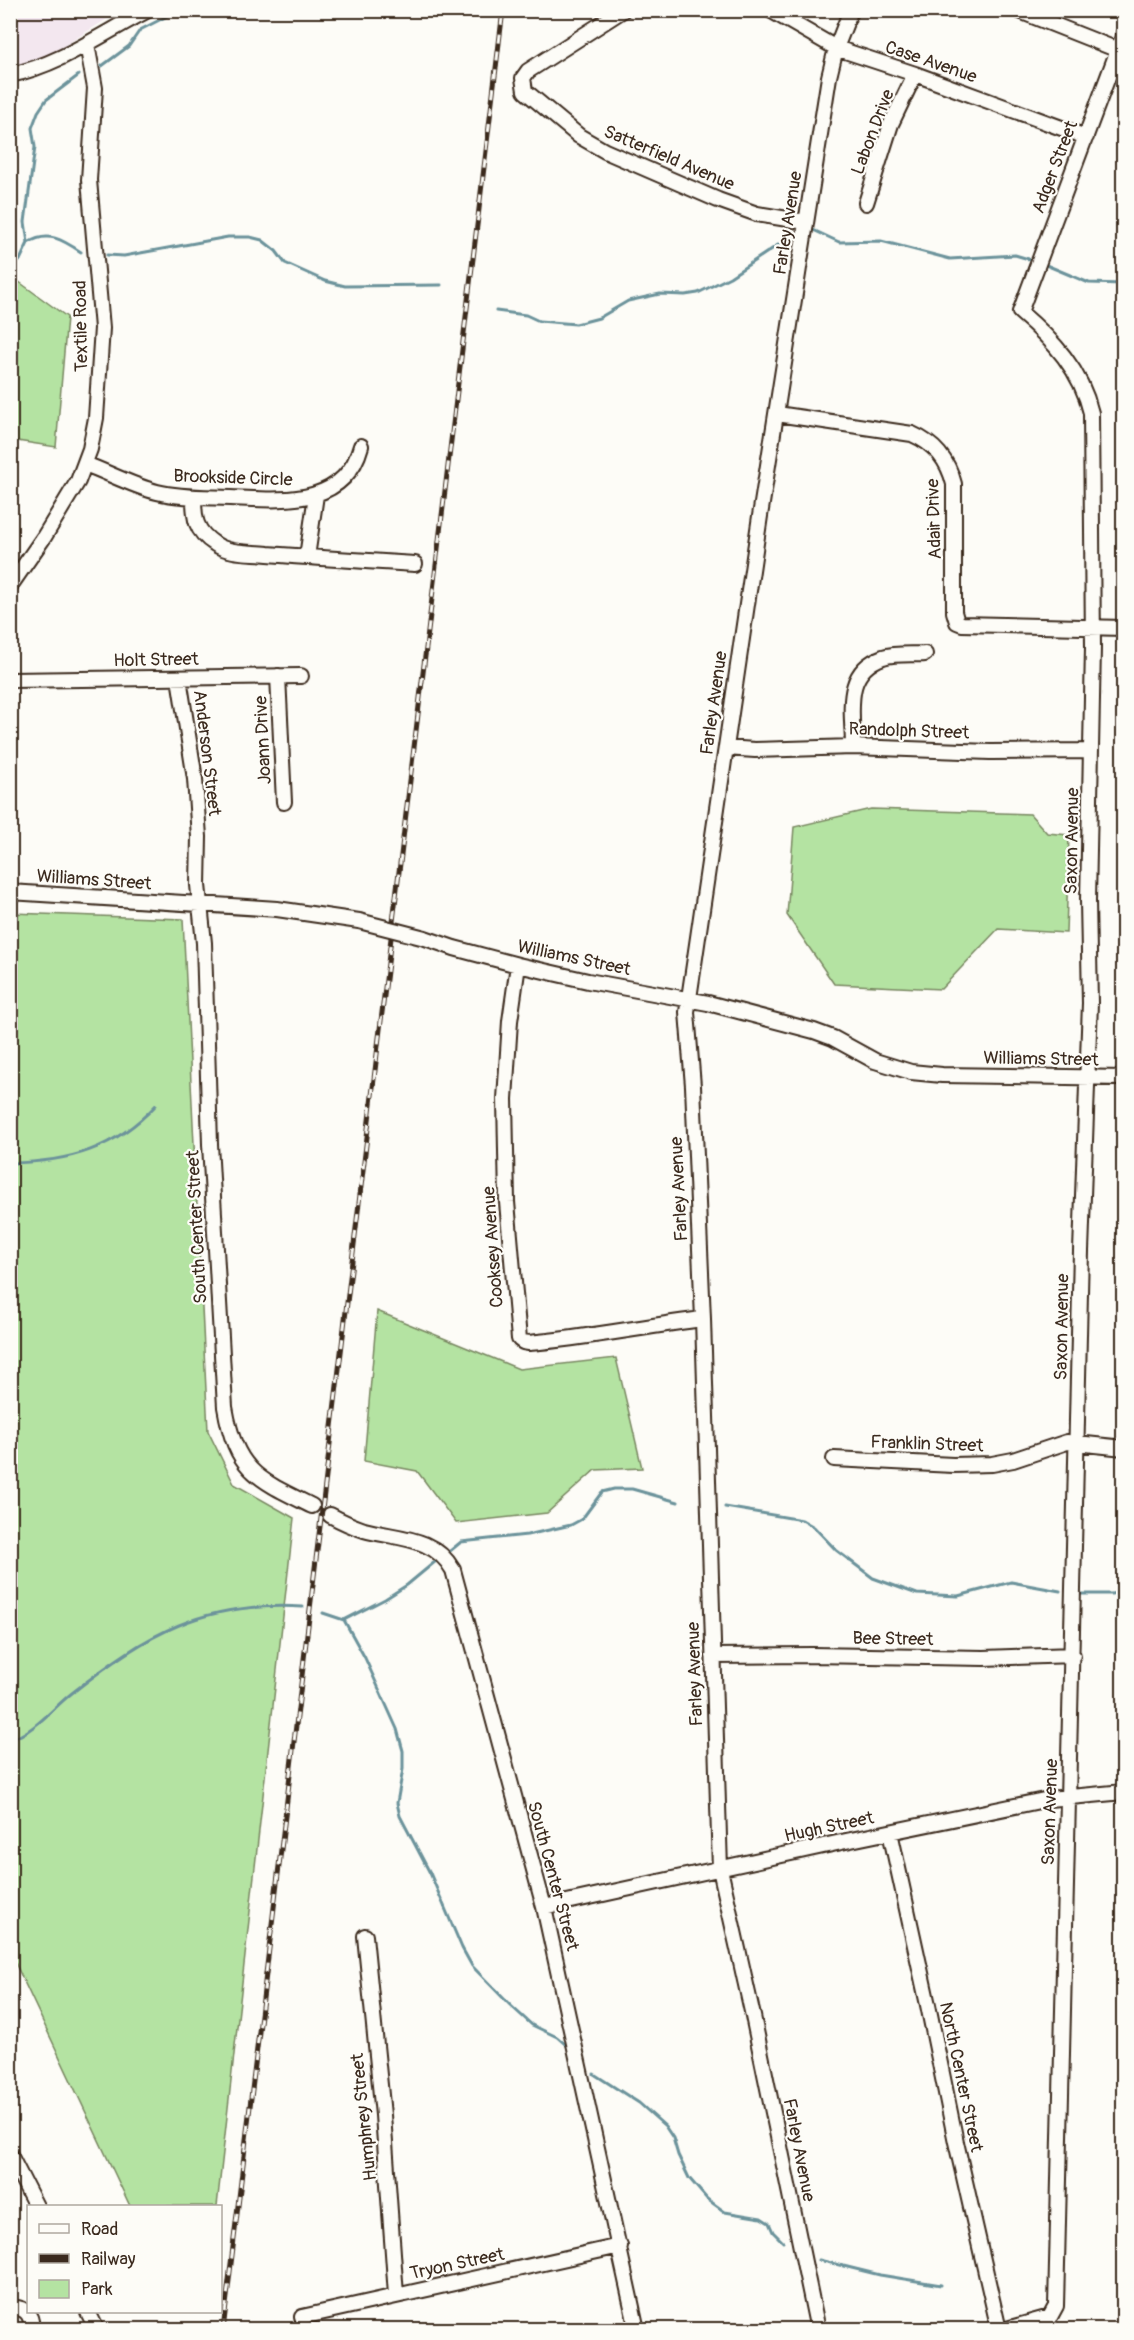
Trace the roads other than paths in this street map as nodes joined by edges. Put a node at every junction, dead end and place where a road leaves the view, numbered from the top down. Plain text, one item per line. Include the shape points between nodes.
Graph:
1 (148, 10) edge
2 (622, 10) edge
3 (770, 10) edge
4 (851, 10) edge
5 (1017, 10) edge
6 (1124, 34) edge
7 (87, 44) junction
8 (836, 48) junction
9 (1118, 50) junction
10 (915, 74) junction
11 (10, 75) edge
12 (1086, 137) junction
13 (866, 203) dead end
14 (806, 222) junction
15 (1020, 312) joint
16 (777, 414) junction
17 (361, 446) dead end
18 (85, 464) junction
19 (316, 495) junction
20 (194, 497) junction
21 (307, 558) junction
22 (415, 564) dead end
23 (10, 586) edge
24 (1093, 628) junction
25 (1124, 628) edge
26 (925, 654) dead end
27 (278, 676) junction
28 (301, 676) dead end
29 (179, 678) junction
30 (10, 680) edge
31 (853, 747) junction
32 (726, 748) junction
33 (1091, 751) junction
34 (284, 802) dead end
35 (10, 892) edge
36 (200, 905) junction
37 (518, 965) junction
38 (688, 999) junction
39 (1087, 1078) junction
40 (1124, 1078) edge
41 (703, 1319) junction
42 (1077, 1445) junction
43 (1124, 1448) edge
44 (834, 1459) dead end
45 (312, 1506) dead end
46 (330, 1515) dead end
47 (1073, 1655) junction
48 (713, 1656) junction
49 (1124, 1792) edge
50 (1069, 1797) junction
51 (890, 1832) junction
52 (720, 1869) junction
53 (544, 1908) junction
54 (365, 1936) dead end
55 (10, 2155) edge
56 (35, 2205) edge
57 (620, 2246) junction
58 (396, 2295) junction
59 (10, 2308) edge
60 (89, 2313) edge
61 (304, 2323) edge
62 (31, 2330) edge
63 (98, 2330) edge
64 (637, 2330) edge
65 (818, 2330) edge
66 (1001, 2330) edge

1 - 7 street
2 - 14 street, Satterfield Avenue via 528,71 523,78 525,91 579,136 605,151 718,200 758,214
3 - 8 street, Case Avenue
4 - 8 street, Farley Avenue
5 - 9 street
6 - 9 street, Adger Street
7 - 11 street via 31,71
7 - 18 street, Textile Road via 95,88 89,180 102,328 96,418
8 - 10 street, Case Avenue
8 - 14 street, Farley Avenue
9 - 12 street, Adger Street
10 - 12 street, Case Avenue
10 - 13 street, Labon Drive via 891,124
12 - 15 street, Adger Street
14 - 16 street, Farley Avenue
15 - 24 street, Saxon Avenue via 1072,365 1088,396
16 - 24 street, Adair Drive via 912,434 937,449 954,484 957,622
16 - 32 street, Farley Avenue
17 - 19 street, Brookside Circle via 347,474
18 - 20 street, Brookside Circle via 157,492
18 - 23 street, Textile Road via 62,509
19 - 20 street, Brookside Circle via 299,499
19 - 21 street
20 - 21 street via 194,519 215,545 225,550
21 - 22 street
24 - 25 street
24 - 33 street, Saxon Avenue
26 - 31 street via 884,657 865,666 853,683
27 - 28 street, Holt Street
27 - 29 street, Holt Street
27 - 34 street, Joann Drive
29 - 30 street, Holt Street
29 - 36 street, Anderson Street via 195,779
31 - 32 street, Randolph Street
31 - 33 street, Randolph Street
32 - 38 street, Farley Avenue
33 - 39 street, Saxon Avenue
35 - 36 street, Williams Street
36 - 37 street, Williams Street, bridge via 277,909 359,921
36 - 45 street, South Center Street via 228,1426 233,1445 252,1471
37 - 38 street, Williams Street
37 - 41 street, Cooksey Avenue via 505,1100 507,1202 519,1339 529,1343 589,1337
38 - 39 street, Williams Street via 824,1034 875,1061 911,1072
38 - 41 street, Farley Avenue
39 - 40 street, Williams Street
39 - 42 street, Saxon Avenue
41 - 48 street, Farley Avenue
42 - 43 street, Franklin Street
42 - 44 street, Franklin Street via 1064,1443 992,1464
42 - 47 street, Saxon Avenue
46 - 53 street, South Center Street via 362,1529 425,1543 443,1556 453,1570
47 - 48 street, Bee Street
47 - 50 street, Saxon Avenue
48 - 52 street, Farley Avenue
49 - 50 street, Hugh Street
50 - 51 street, Hugh Street
50 - 66 street, Saxon Avenue via 1055,2310 1050,2317
51 - 52 street, Hugh Street
51 - 66 street, North Center Street via 956,2142
52 - 53 street, Hugh Street
52 - 65 street, Farley Avenue
53 - 57 street, South Center Street
54 - 58 street, Humphrey Street
55 - 56 street
57 - 58 street, Tryon Street
57 - 64 street, South Center Street
58 - 61 street, Tryon Street
59 - 62 street via 26,2311
60 - 63 street

